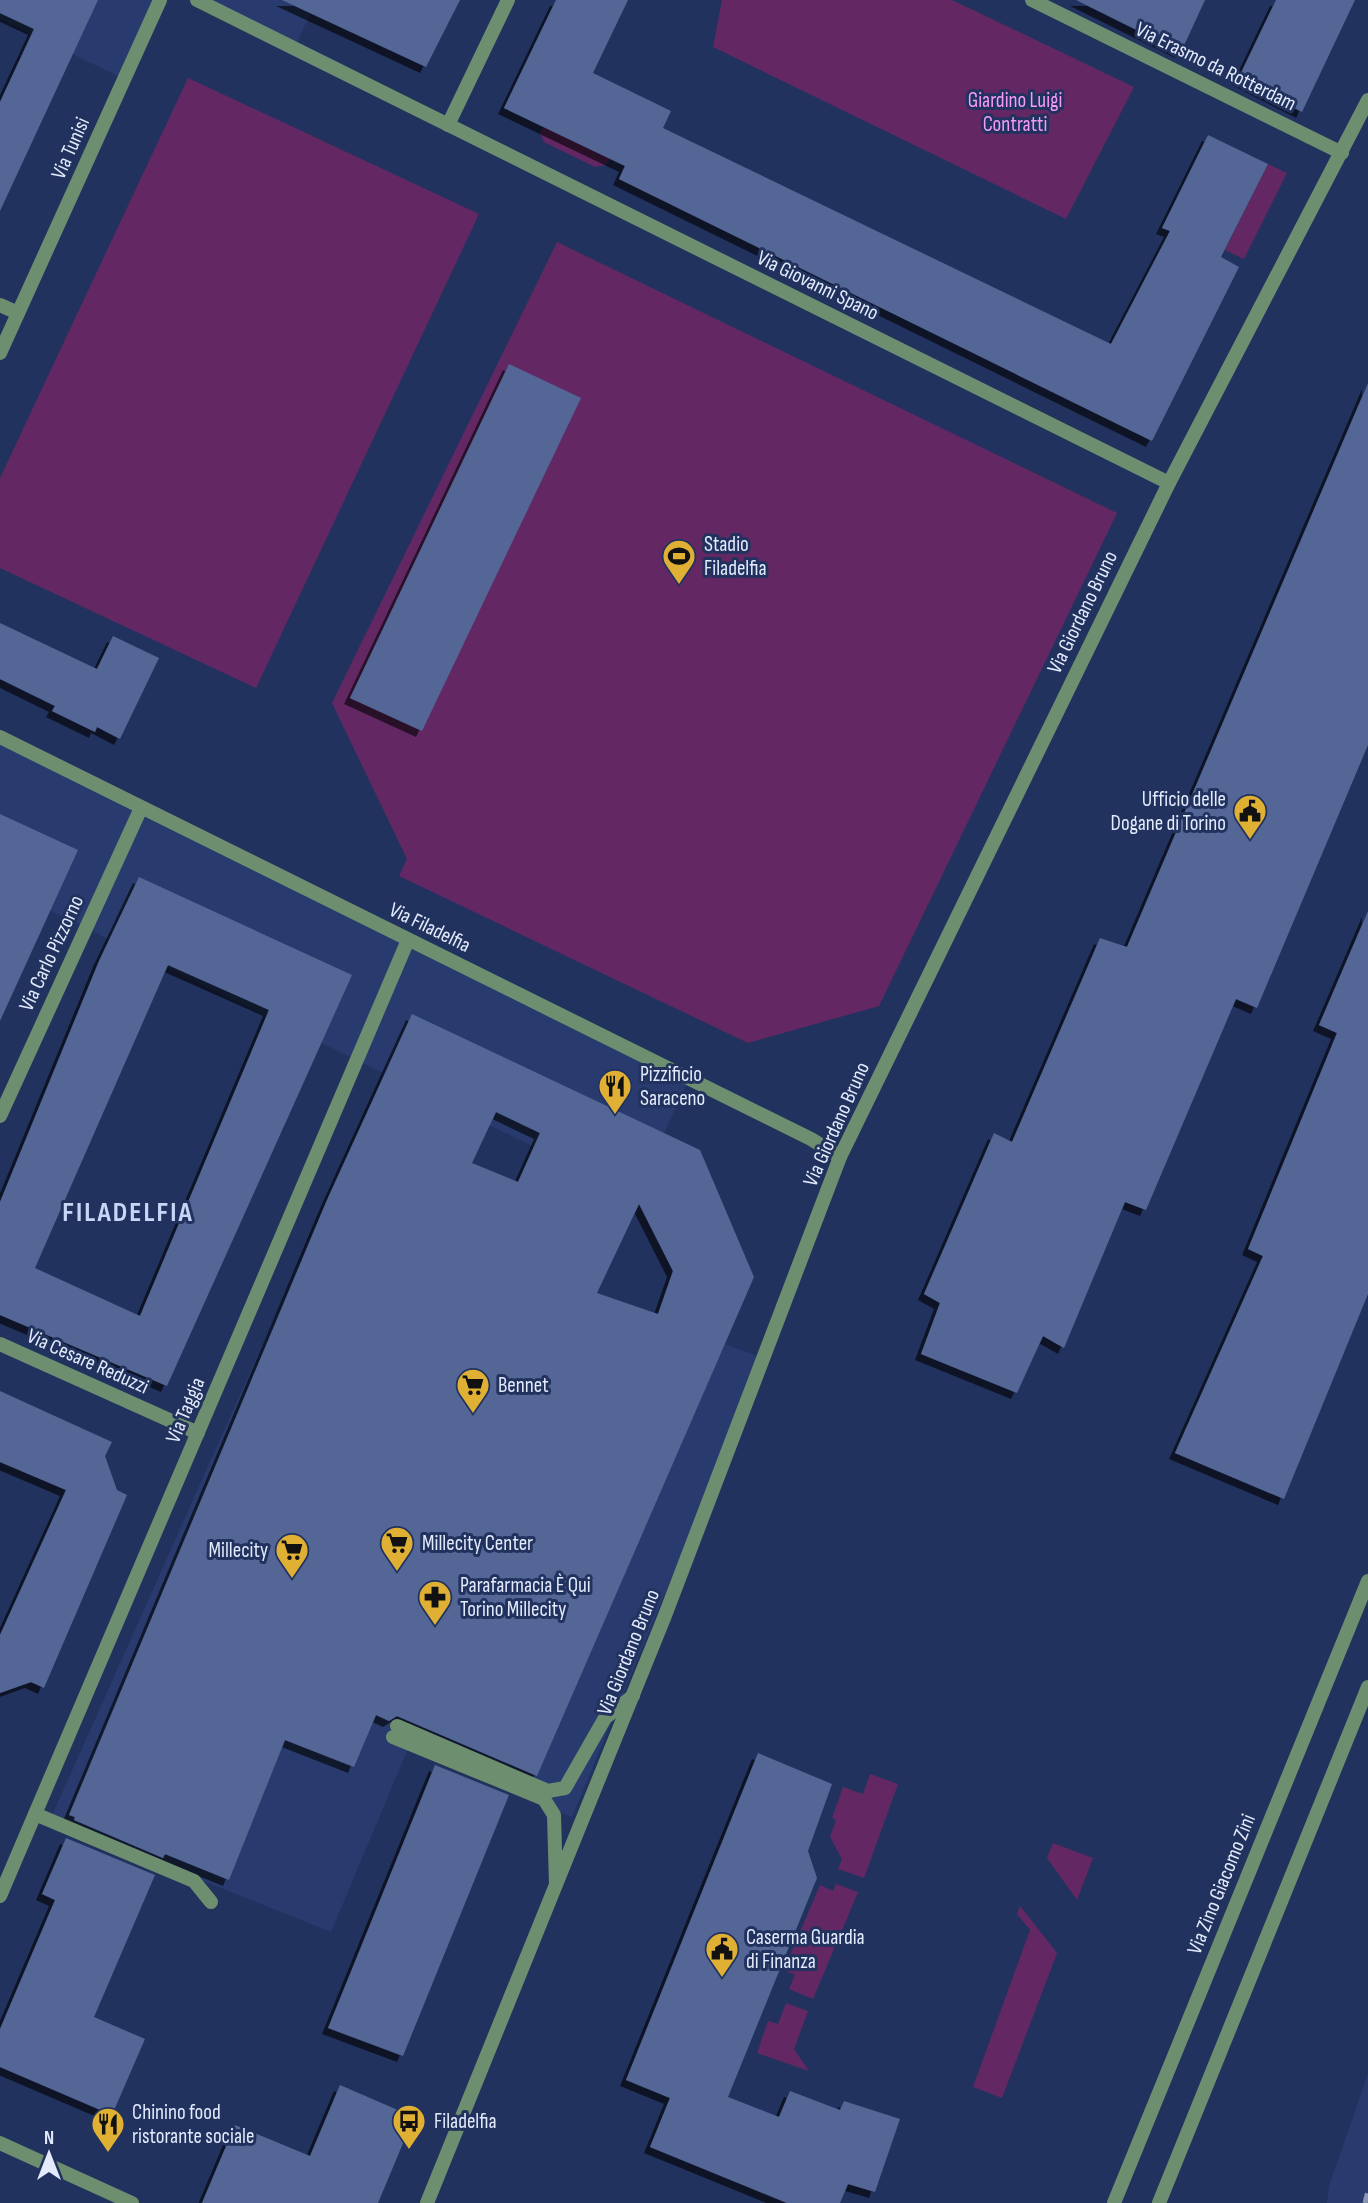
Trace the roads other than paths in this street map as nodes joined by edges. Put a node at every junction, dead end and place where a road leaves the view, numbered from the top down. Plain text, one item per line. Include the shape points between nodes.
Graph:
1 (160, 0) edge
2 (197, 0) edge
3 (508, 0) edge
4 (1032, 0) edge
5 (1368, 100) edge
6 (448, 125) junction
7 (1342, 153) junction
8 (0, 305) edge
9 (18, 313) junction
10 (0, 353) edge
11 (1169, 483) junction
12 (0, 737) edge
13 (141, 808) junction
14 (408, 940) junction
15 (0, 1116) edge
16 (841, 1157) junction
17 (0, 1344) edge
18 (198, 1433) junction
19 (1368, 1581) edge
20 (1368, 1687) edge
21 (633, 1696) junction
22 (35, 1814) junction
23 (556, 1886) junction
24 (0, 1896) edge
25 (211, 1902) dead end
26 (0, 2143) edge
27 (132, 2203) edge
28 (427, 2203) edge
29 (1114, 2203) edge
30 (1159, 2203) edge

1 - 9 street, Via Tunisi
2 - 6 street, Via Giovanni Spano
3 - 6 street
4 - 7 street, Via Erasmo da Rotterdam
5 - 7 street, Via Giordano Bruno
6 - 11 street, Via Giovanni Spano
7 - 11 street, Via Giordano Bruno
8 - 9 street
9 - 10 street, Via Tunisi
11 - 16 street, Via Giordano Bruno
12 - 13 street, Via Filadelfia
13 - 14 street, Via Filadelfia
13 - 15 street, Via Carlo Pizzorno
14 - 16 street, Via Filadelfia
14 - 18 street, Via Taggia
16 - 21 street, Via Giordano Bruno
17 - 18 street, Via Cesare Reduzzi
18 - 22 street, Via Taggia
19 - 29 street, Via Zino Giacomo Zini
20 - 30 street
21 - 23 street, Via Giordano Bruno
21 - 23 street via 606,1718 565,1788 548,1791 395,1731 544,1799 554,1815
22 - 24 street, Via Taggia
22 - 25 street via 194,1881
23 - 28 street, Via Giordano Bruno
26 - 27 street

